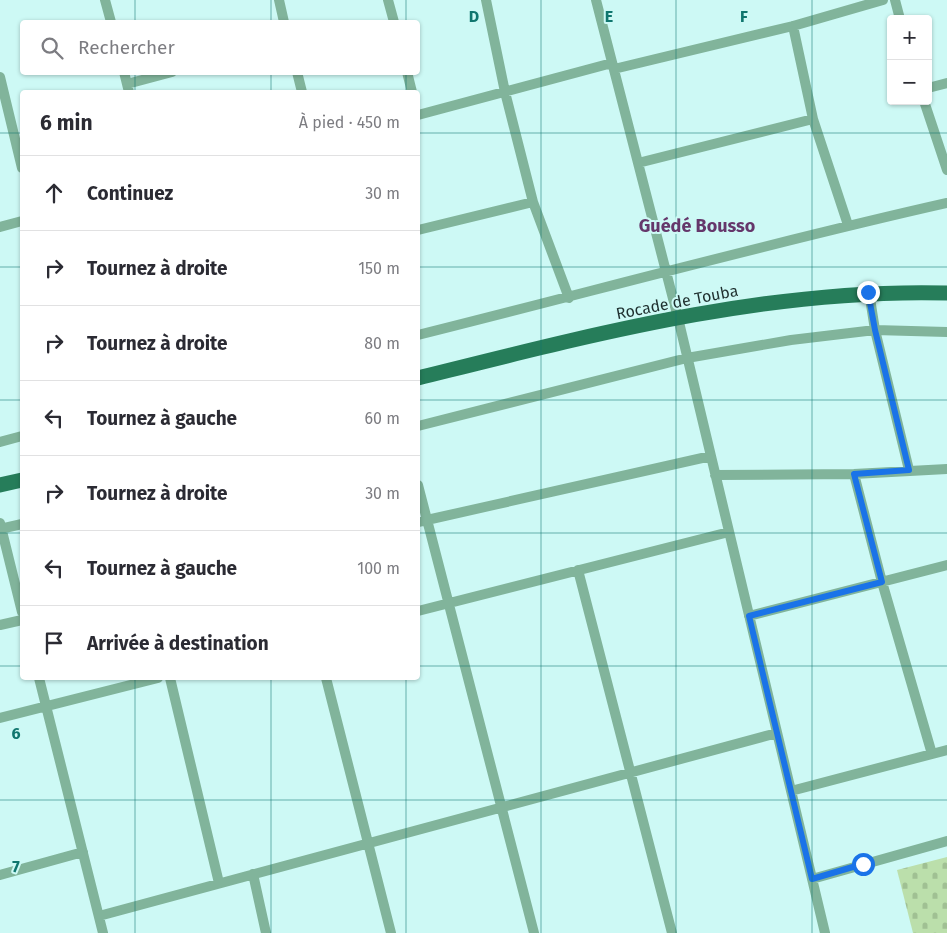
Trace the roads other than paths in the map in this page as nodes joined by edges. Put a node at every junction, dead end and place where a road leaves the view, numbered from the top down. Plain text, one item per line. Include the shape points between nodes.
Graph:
1 (105, 0) edge
2 (279, 0) edge
3 (388, 0) edge
4 (486, 0) edge
5 (596, 0) edge
6 (884, 0) edge
7 (895, 0) edge
8 (899, 15) edge
9 (110, 20) edge
10 (284, 20) edge
11 (393, 20) edge
12 (793, 26) junction
13 (613, 66) junction
14 (125, 75) edge
15 (164, 75) edge
16 (298, 75) edge
17 (408, 75) edge
18 (0, 77) edge
19 (947, 82) edge
20 (932, 87) edge
21 (128, 88) edge
22 (302, 90) edge
23 (412, 90) edge
24 (506, 92) junction
25 (925, 105) edge
26 (420, 114) edge
27 (813, 119) junction
28 (5, 122) edge
29 (20, 163) edge
30 (638, 163) junction
31 (947, 170) edge
32 (533, 202) junction
33 (947, 202) edge
34 (20, 222) edge
35 (848, 225) junction
36 (0, 227) edge
37 (420, 230) edge
38 (666, 270) junction
39 (868, 292) junction
40 (947, 293) edge
41 (569, 298) junction
42 (678, 318) junction
43 (875, 330) junction
44 (947, 332) edge
45 (420, 335) edge
46 (687, 358) junction
47 (420, 378) edge
48 (420, 425) edge
49 (20, 437) edge
50 (0, 442) edge
51 (711, 456) junction
52 (947, 469) edge
53 (909, 470) junction
54 (854, 474) junction
55 (716, 475) junction
56 (20, 480) edge
57 (0, 485) edge
58 (420, 503) edge
59 (422, 521) edge
60 (20, 524) edge
61 (1, 527) edge
62 (729, 532) junction
63 (947, 565) edge
64 (578, 570) junction
65 (882, 582) junction
66 (448, 603) junction
67 (20, 604) edge
68 (420, 610) edge
69 (749, 616) junction
70 (20, 620) edge
71 (0, 625) edge
72 (40, 680) edge
73 (150, 680) edge
74 (170, 680) edge
75 (327, 680) edge
76 (46, 706) junction
77 (0, 718) edge
78 (777, 733) junction
79 (947, 750) edge
80 (932, 754) junction
81 (630, 772) junction
82 (791, 791) junction
83 (501, 807) junction
84 (947, 841) edge
85 (368, 843) junction
86 (83, 852) junction
87 (253, 874) junction
88 (0, 875) edge
89 (812, 879) junction
90 (219, 883) junction
91 (99, 916) junction
92 (103, 933) edge
93 (266, 933) edge
94 (391, 933) edge
95 (534, 933) edge
96 (672, 933) edge
97 (825, 933) edge

1 - 9 street
2 - 10 street
3 - 11 street
4 - 24 street
5 - 13 street
6 - 12 street
7 - 8 street
12 - 13 street
12 - 27 street
13 - 24 street
13 - 30 street
14 - 21 street
15 - 21 street
16 - 22 street
17 - 23 street
18 - 28 street
19 - 20 street
24 - 26 street
24 - 32 street
25 - 31 street
27 - 30 street
27 - 35 street
28 - 29 street
30 - 38 street
32 - 37 street
32 - 41 street
33 - 35 street
34 - 36 street
35 - 38 street
38 - 41 street
38 - 42 street
39 - 40 main road, Rocade de Touba
39 - 42 main road, Rocade de Touba
39 - 43 street
41 - 45 street
42 - 46 street
42 - 47 main road, Rocade de Touba
43 - 44 street
43 - 46 street
43 - 53 street
46 - 48 street
46 - 51 street
49 - 50 street
51 - 55 street
51 - 59 street
52 - 53 street
53 - 54 street
54 - 55 street
54 - 65 street
55 - 62 street
56 - 57 main road
58 - 59 street
59 - 66 street
60 - 61 street
61 - 67 street
62 - 64 street
62 - 69 street
63 - 65 street
64 - 66 street
64 - 81 street
65 - 69 street
65 - 80 street
66 - 68 street
66 - 83 street
69 - 78 street
70 - 71 street
72 - 76 street
73 - 76 street
74 - 90 street
75 - 85 street
76 - 77 street
76 - 86 street
78 - 81 street
78 - 82 street
79 - 80 street
80 - 82 street
81 - 83 street
81 - 96 street
82 - 89 street
83 - 85 street
83 - 95 street
84 - 89 street
85 - 87 street
85 - 94 street
86 - 88 street
86 - 91 street
87 - 90 street
87 - 93 street
89 - 97 street
90 - 91 street
91 - 92 street

